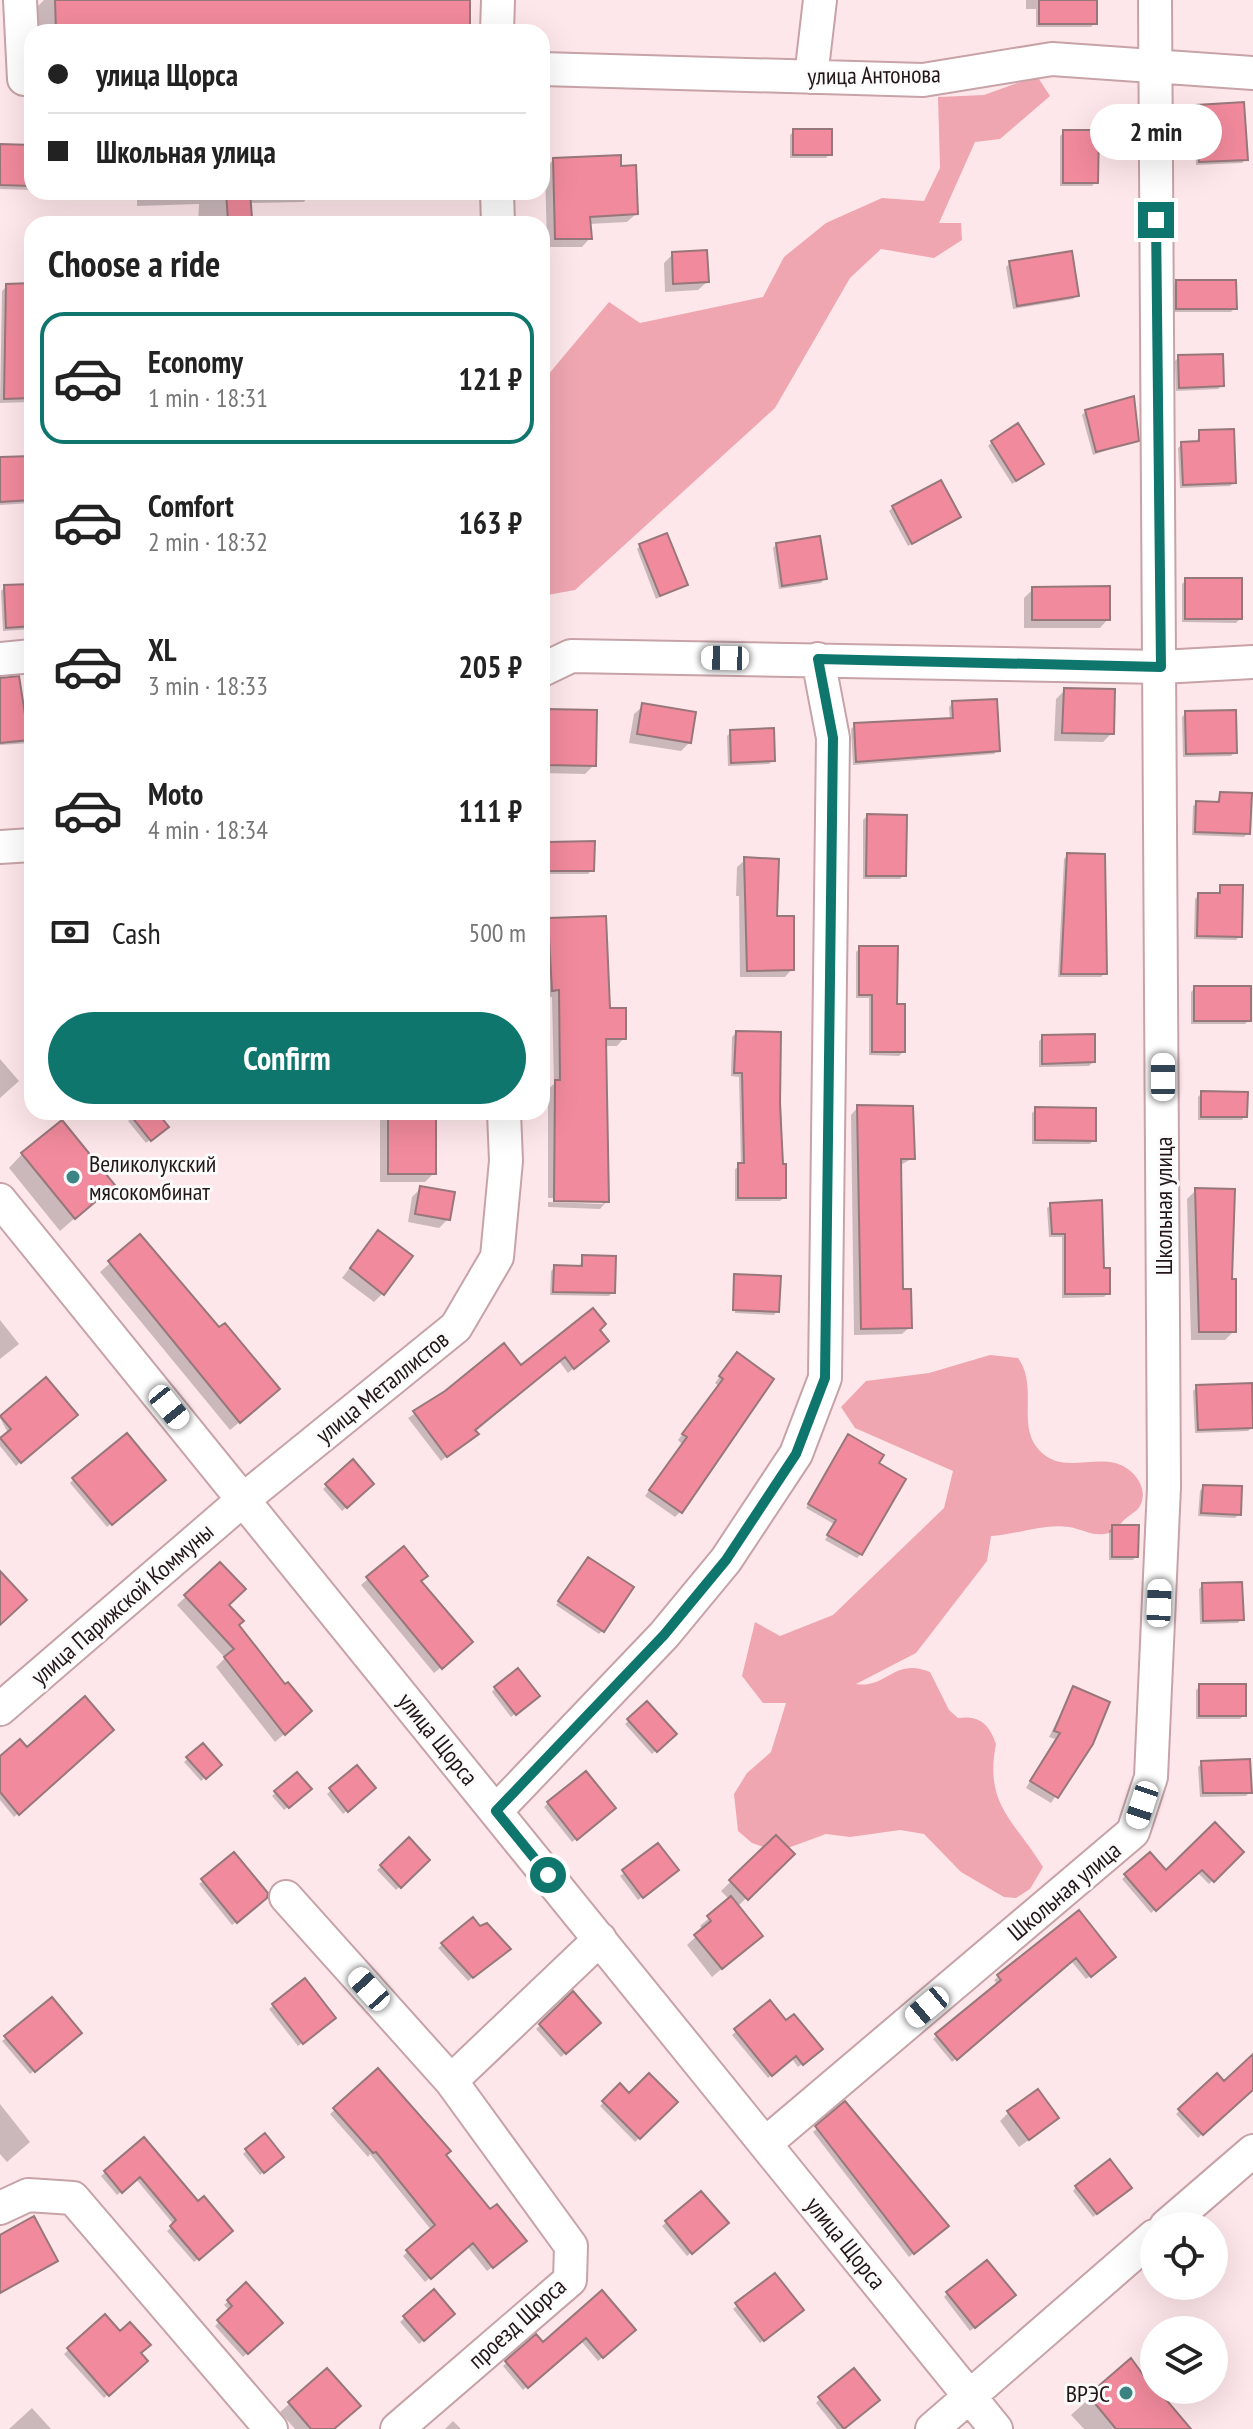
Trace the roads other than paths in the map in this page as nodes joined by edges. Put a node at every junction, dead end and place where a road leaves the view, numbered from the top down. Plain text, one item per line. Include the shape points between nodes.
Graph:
1 (20, 0) edge
2 (498, 0) edge
3 (820, 0) edge
4 (1155, 0) edge
5 (497, 24) edge
6 (1156, 65) junction
7 (550, 69) edge
8 (1253, 73) edge
9 (811, 77) junction
10 (19, 80) edge
11 (24, 657) edge
12 (0, 659) edge
13 (818, 659) junction
14 (1253, 662) edge
15 (550, 666) edge
16 (1161, 667) junction
17 (24, 846) edge
18 (0, 847) edge
19 (504, 1120) edge
20 (0, 1200) edge
21 (244, 1499) junction
22 (0, 1709) edge
23 (496, 1811) junction
24 (286, 1897) dead end
25 (600, 1939) junction
26 (451, 2081) junction
27 (766, 2143) junction
28 (1253, 2151) edge
29 (0, 2208) edge
30 (1182, 2212) edge
31 (1140, 2248) edge
32 (969, 2397) junction
33 (271, 2429) edge
34 (397, 2429) edge
35 (932, 2429) edge
36 (996, 2429) edge

1 - 10 street
2 - 5 street
3 - 9 street
4 - 6 street, Школьная улица
6 - 8 street, улица Антонова
6 - 9 street, улица Антонова via 1052,59 923,80
6 - 16 street, Школьная улица
7 - 9 street, улица Антонова
11 - 12 street
13 - 15 street via 571,656
13 - 16 street
13 - 23 street via 833,738 825,1378 796,1454 726,1560 664,1635
14 - 16 street
16 - 27 street, Школьная улица via 1164,1487 1151,1777 1133,1832
17 - 18 street
19 - 21 street, улица Металлистов via 497,1257 456,1327
20 - 21 street, улица Щорса
21 - 22 street, улица Парижской Коммуны
21 - 23 street, улица Щорса
23 - 25 street, улица Щорса
24 - 26 street, проезд Щорса
25 - 26 street
25 - 27 street, улица Щорса
26 - 34 street, проезд Щорса via 571,2246 570,2280
27 - 32 street, улица Щорса
28 - 30 street
29 - 33 street via 28,2195 73,2198
31 - 32 street
32 - 35 street
32 - 36 street, улица Щорса

